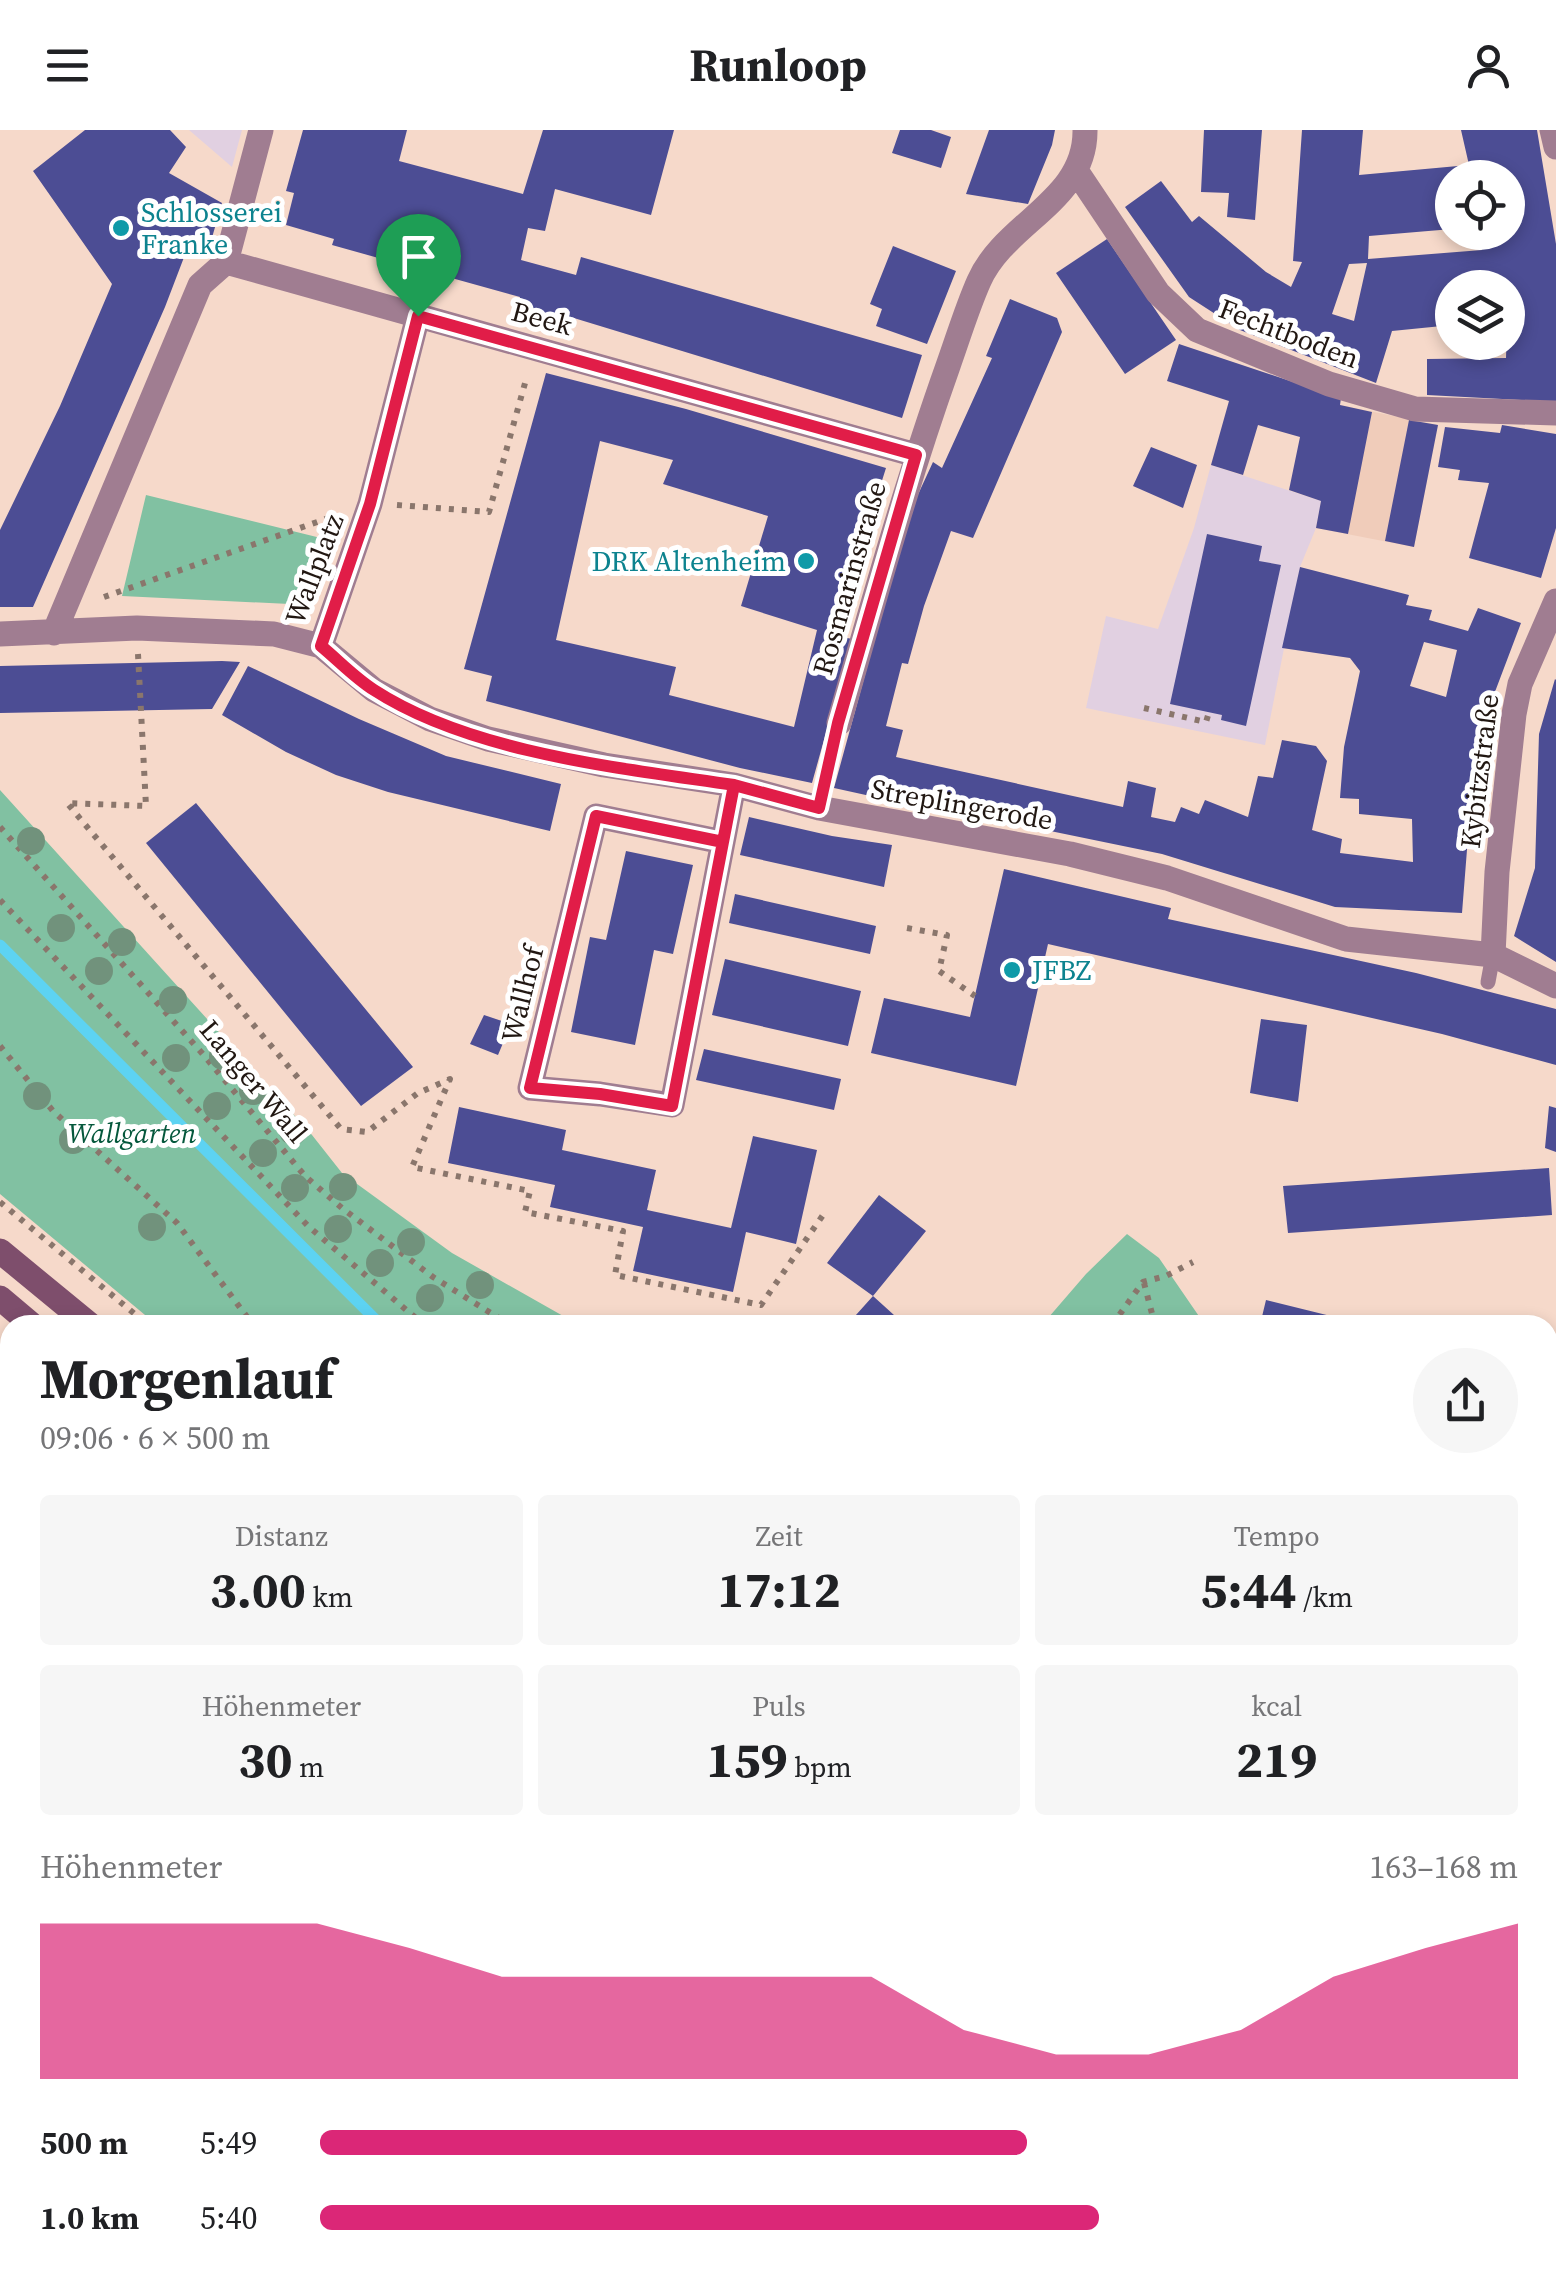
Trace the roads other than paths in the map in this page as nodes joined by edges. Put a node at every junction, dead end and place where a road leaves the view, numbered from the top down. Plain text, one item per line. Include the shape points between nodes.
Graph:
1 (262, 130) edge
2 (1085, 130) edge
3 (1552, 130) edge
4 (1556, 148) edge
5 (1077, 172) junction
6 (226, 262) junction
7 (418, 316) junction
8 (1556, 413) edge
9 (916, 455) junction
10 (1556, 601) edge
11 (54, 633) junction
12 (3, 634) edge
13 (321, 646) junction
14 (838, 723) road end
15 (734, 785) junction
16 (723, 842) junction
17 (1493, 955) junction
18 (1488, 982) dead end
19 (1556, 986) edge
20 (0, 1251) edge
21 (0, 1298) edge
22 (20, 1315) edge
23 (78, 1315) edge

1 - 6 street
2 - 5 street
3 - 4 street
5 - 8 street, Fechtboden via 1158,293 1197,330 1329,384 1415,408
5 - 9 street, Rosmarinstraße via 988,263
6 - 7 street, Beek
6 - 11 street via 200,285
7 - 9 street, Beek
7 - 13 street, Wallplatz via 370,504
9 - 14 street, Rosmarinstraße
10 - 17 street, Kybitzstraße via 1514,714
11 - 12 street, Wallplatz
11 - 13 street, Wallplatz via 138,628 274,634
13 - 15 street, Streplingerode via 374,690 488,739
15 - 16 street, Wallhof
15 - 17 street, Streplingerode via 1167,878 1346,940
16 - 16 street, Wallhof via 596,816 530,1088 672,1106
17 - 18 lane
17 - 19 street
20 - 23 main road
21 - 22 main road

